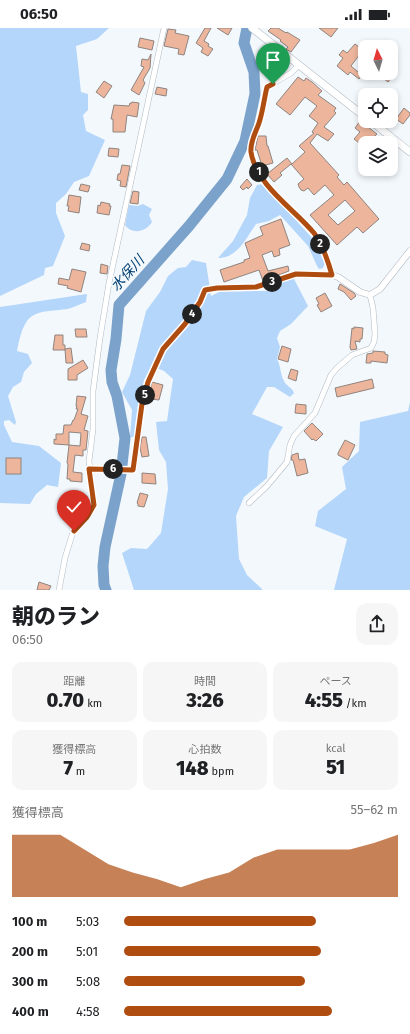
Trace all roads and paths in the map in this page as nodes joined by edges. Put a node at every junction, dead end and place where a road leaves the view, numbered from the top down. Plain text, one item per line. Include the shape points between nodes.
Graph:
1 (164, 28) edge
2 (256, 29) edge
3 (299, 64) junction
4 (358, 110) edge
5 (380, 128) edge
6 (410, 152) edge
7 (410, 251) edge
8 (332, 275) junction
9 (370, 295) junction
10 (89, 469) junction
11 (249, 503) dead end
12 (59, 590) edge

1 - 10 street via 109,283 93,391 94,423
2 - 3 main road
3 - 4 main road
3 - 8 street via 291,73 267,87 251,152 264,181 314,234 328,260
5 - 6 main road
7 - 9 street via 380,289
8 - 9 street via 360,292
8 - 10 street via 296,274 256,287 205,290 185,324 163,349 148,382 142,404 133,470
9 - 11 street via 376,334 371,348 352,355 337,368 315,413 294,436 287,462
10 - 12 street via 94,505 72,535

